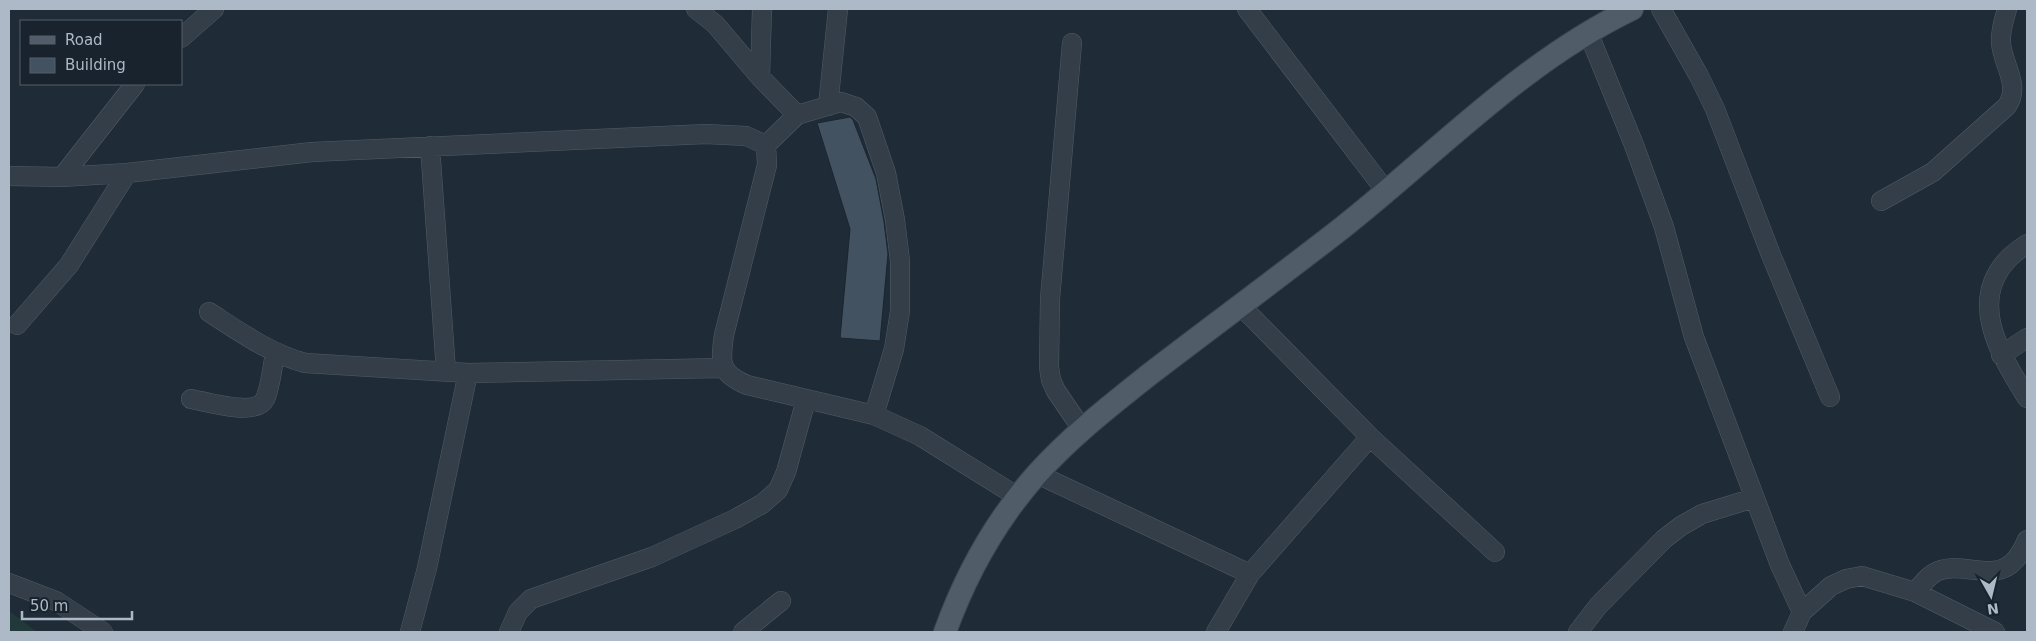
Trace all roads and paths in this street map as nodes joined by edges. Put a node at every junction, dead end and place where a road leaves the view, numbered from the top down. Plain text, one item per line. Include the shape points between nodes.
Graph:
1 (214, 9) edge
2 (696, 9) edge
3 (762, 9) edge
4 (838, 9) edge
5 (1247, 9) edge
6 (1632, 9) edge
7 (1661, 9) edge
8 (2007, 9) edge
9 (1588, 32) junction
10 (182, 37) edge
11 (1072, 44) dead end
12 (760, 77) junction
13 (135, 85) edge
14 (828, 106) junction
15 (797, 115) junction
16 (766, 145) junction
17 (430, 146) junction
18 (127, 173) junction
19 (9, 176) edge
20 (62, 176) junction
21 (1385, 190) junction
22 (1881, 201) dead end
23 (2027, 244) edge
24 (1241, 306) junction
25 (209, 312) dead end
26 (17, 325) dead end
27 (2027, 338) edge
28 (275, 352) junction
29 (2001, 355) junction
30 (723, 368) junction
31 (446, 371) junction
32 (468, 373) junction
33 (1830, 397) dead end
34 (2027, 398) edge
35 (191, 399) dead end
36 (806, 400) junction
37 (874, 415) junction
38 (1082, 429) junction
39 (1370, 436) junction
40 (1037, 474) junction
41 (1018, 497) junction
42 (1754, 498) junction
43 (2027, 540) edge
44 (1495, 552) dead end
45 (1250, 574) junction
46 (9, 583) edge
47 (1915, 592) junction
48 (781, 601) dead end
49 (1802, 612) junction
50 (103, 632) edge
51 (410, 632) edge
52 (509, 632) edge
53 (743, 632) edge
54 (945, 632) edge
55 (1216, 632) edge
56 (1578, 632) edge
57 (1793, 632) edge
58 (1995, 632) edge

1 - 10 street
2 - 12 street via 714,24
3 - 12 street
4 - 14 street
5 - 21 street
6 - 9 main road
7 - 33 street via 1715,109
8 - 22 street via 2001,40 2014,92 2012,99 1934,172
9 - 21 main road via 1550,56
9 - 42 street via 1648,181 1694,337
11 - 38 street via 1050,299 1049,367 1056,391
12 - 15 street
13 - 20 street
14 - 15 street
14 - 37 street via 842,102 856,107 867,117 886,173 895,220 900,261 900,311 894,349
15 - 16 street
16 - 17 street via 746,136 706,134
16 - 30 street via 767,165 724,335
17 - 18 street via 312,152
17 - 31 street
18 - 20 street
18 - 26 street via 69,265
19 - 20 street
21 - 24 main road
23 - 29 street via 1997,273 1991,294 1989,319
24 - 38 main road
24 - 39 street
25 - 28 street
27 - 29 street
28 - 31 street via 305,363
28 - 35 street via 265,399 258,406 248,409
29 - 34 street
30 - 32 street
30 - 36 street via 732,379 747,385
31 - 32 street
32 - 51 street via 428,568
36 - 37 street
36 - 52 street via 782,481 778,490 762,504 652,557 531,599 518,612
37 - 41 street via 920,436
38 - 40 main road
39 - 44 street
39 - 45 street
40 - 41 main road
40 - 45 street
41 - 54 main road via 978,557
42 - 49 street
42 - 56 street via 1702,514 1680,526 1598,606
43 - 47 street via 2015,561 2006,567 1991,571 1960,567 1946,569 1932,574
45 - 55 street
46 - 50 street via 56,601
47 - 49 street via 1862,576 1831,586
47 - 58 street
48 - 53 street
49 - 57 street

